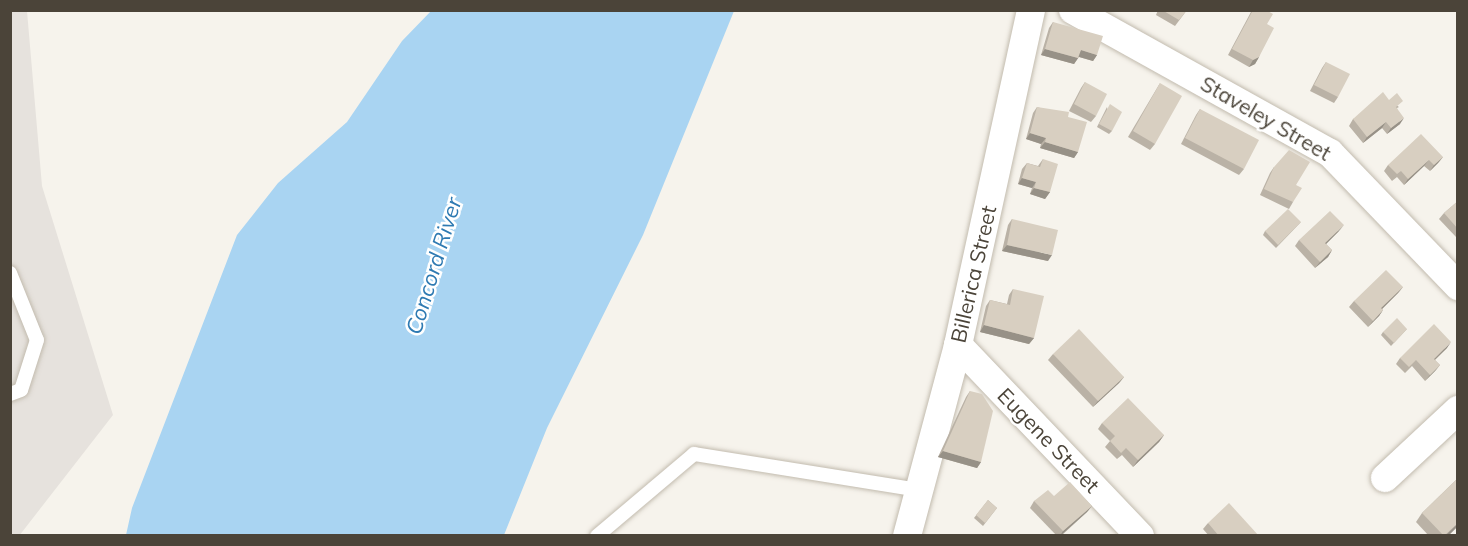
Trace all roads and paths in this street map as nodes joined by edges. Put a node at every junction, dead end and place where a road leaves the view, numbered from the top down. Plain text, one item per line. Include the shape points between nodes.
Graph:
1 (1031, 10) edge
2 (1073, 10) edge
3 (10, 273) edge
4 (1458, 286) edge
5 (958, 345) junction
6 (10, 394) edge
7 (1458, 410) edge
8 (1385, 478) dead end
9 (920, 490) junction
10 (597, 536) edge
11 (907, 536) edge
12 (1140, 536) edge

1 - 5 street, Billerica Street
2 - 4 street, Staveley Street via 1330,153
3 - 6 lane via 37,340 21,390
5 - 9 street, Billerica Street
5 - 12 street, Eugene Street
7 - 8 street
9 - 10 lane via 693,454
9 - 11 street, Billerica Street

